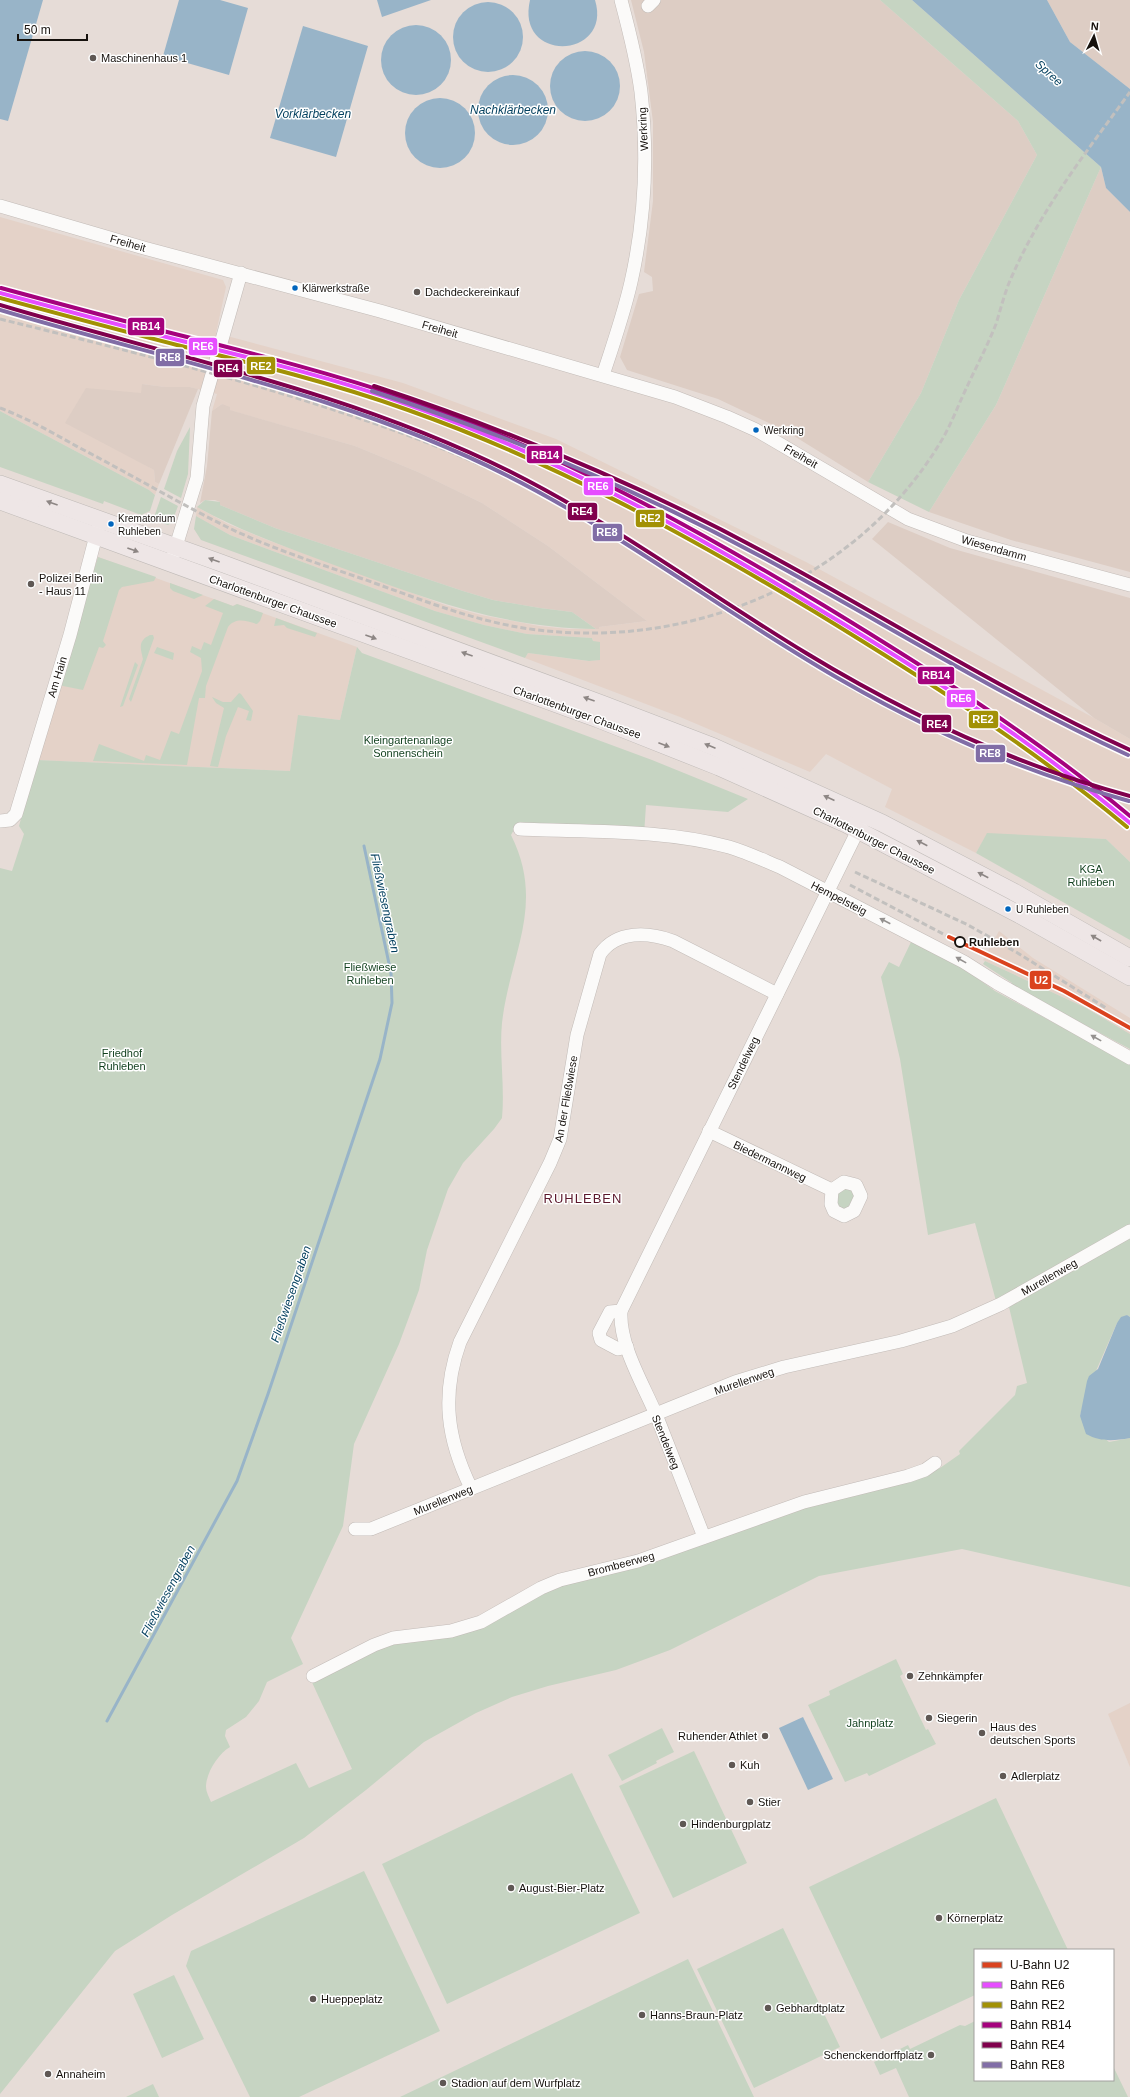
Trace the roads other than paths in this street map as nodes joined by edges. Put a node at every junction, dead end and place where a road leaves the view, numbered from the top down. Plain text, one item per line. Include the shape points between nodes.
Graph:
1 (621, 0) edge
2 (0, 206) edge
3 (241, 274) junction
4 (603, 375) junction
5 (0, 484) edge
6 (863, 494) joint
7 (0, 501) edge
8 (98, 528) junction
9 (176, 547) junction
10 (170, 563) junction
11 (1130, 586) edge
12 (865, 814) junction
13 (0, 821) edge
14 (520, 829) dead end
15 (858, 831) junction
16 (828, 892) junction
17 (1130, 958) edge
18 (1130, 977) edge
19 (777, 994) junction
20 (1130, 1058) edge
21 (709, 1131) junction
22 (832, 1190) dead end
23 (1130, 1231) edge
24 (621, 1311) junction
25 (627, 1347) junction
26 (656, 1414) junction
27 (935, 1463) dead end
28 (471, 1488) junction
29 (355, 1529) dead end
30 (704, 1537) junction
31 (313, 1676) dead end

1 - 4 street, Werkring via 641,92 644,182 638,248 631,283
2 - 3 street, Freiheit
3 - 4 street, Freiheit
3 - 9 street via 202,406 197,478
4 - 6 street, Freiheit via 675,397 727,417 803,456
8 -> 5 main road, Charlottenburger Chaussee
6 - 11 street, Wiesendamm via 908,519 967,541
7 - 8 main road, Charlottenburger Chaussee
8 - 9 main road, Charlottenburger Chaussee
8 -> 10 main road, Charlottenburger Chaussee
8 - 13 street, Am Hain via 70,635 16,814 10,820
9 - 10 street
12 -> 9 main road, Charlottenburger Chaussee via 686,736
10 -> 15 main road, Charlottenburger Chaussee via 682,752
12 - 15 street, Stendelweg
17 -> 12 main road, Charlottenburger Chaussee via 988,877
14 - 16 street, Hempelsteig via 644,835 701,841 730,847 756,857
15 - 16 street, Stendelweg
15 - 18 main road, Charlottenburger Chaussee via 1008,909
16 - 19 street, Stendelweg
20 -> 16 street, Hempelsteig via 964,962
19 - 21 street, Stendelweg
19 - 28 street, An der Fließwiese via 673,941 654,935 624,937 608,944 600,954 577,1035 560,1139 462,1336 454,1360 448,1396 450,1427 458,1457
21 - 22 street, Biedermannweg
21 - 24 street, Stendelweg
23 - 26 street, Murellenweg via 1002,1304 952,1326 901,1341 756,1375
24 - 25 street, Stendelweg via 622,1332
24 - 25 street via 610,1312 599,1333 600,1340 618,1348
25 - 26 street, Stendelweg
26 - 28 street, Murellenweg
26 - 30 street, Stendelweg
27 - 30 street, Brombeerweg via 908,1476 804,1502
28 - 29 street, Murellenweg via 370,1529
30 - 31 street, Brombeerweg via 638,1561 560,1580 466,1627 394,1638 374,1645

